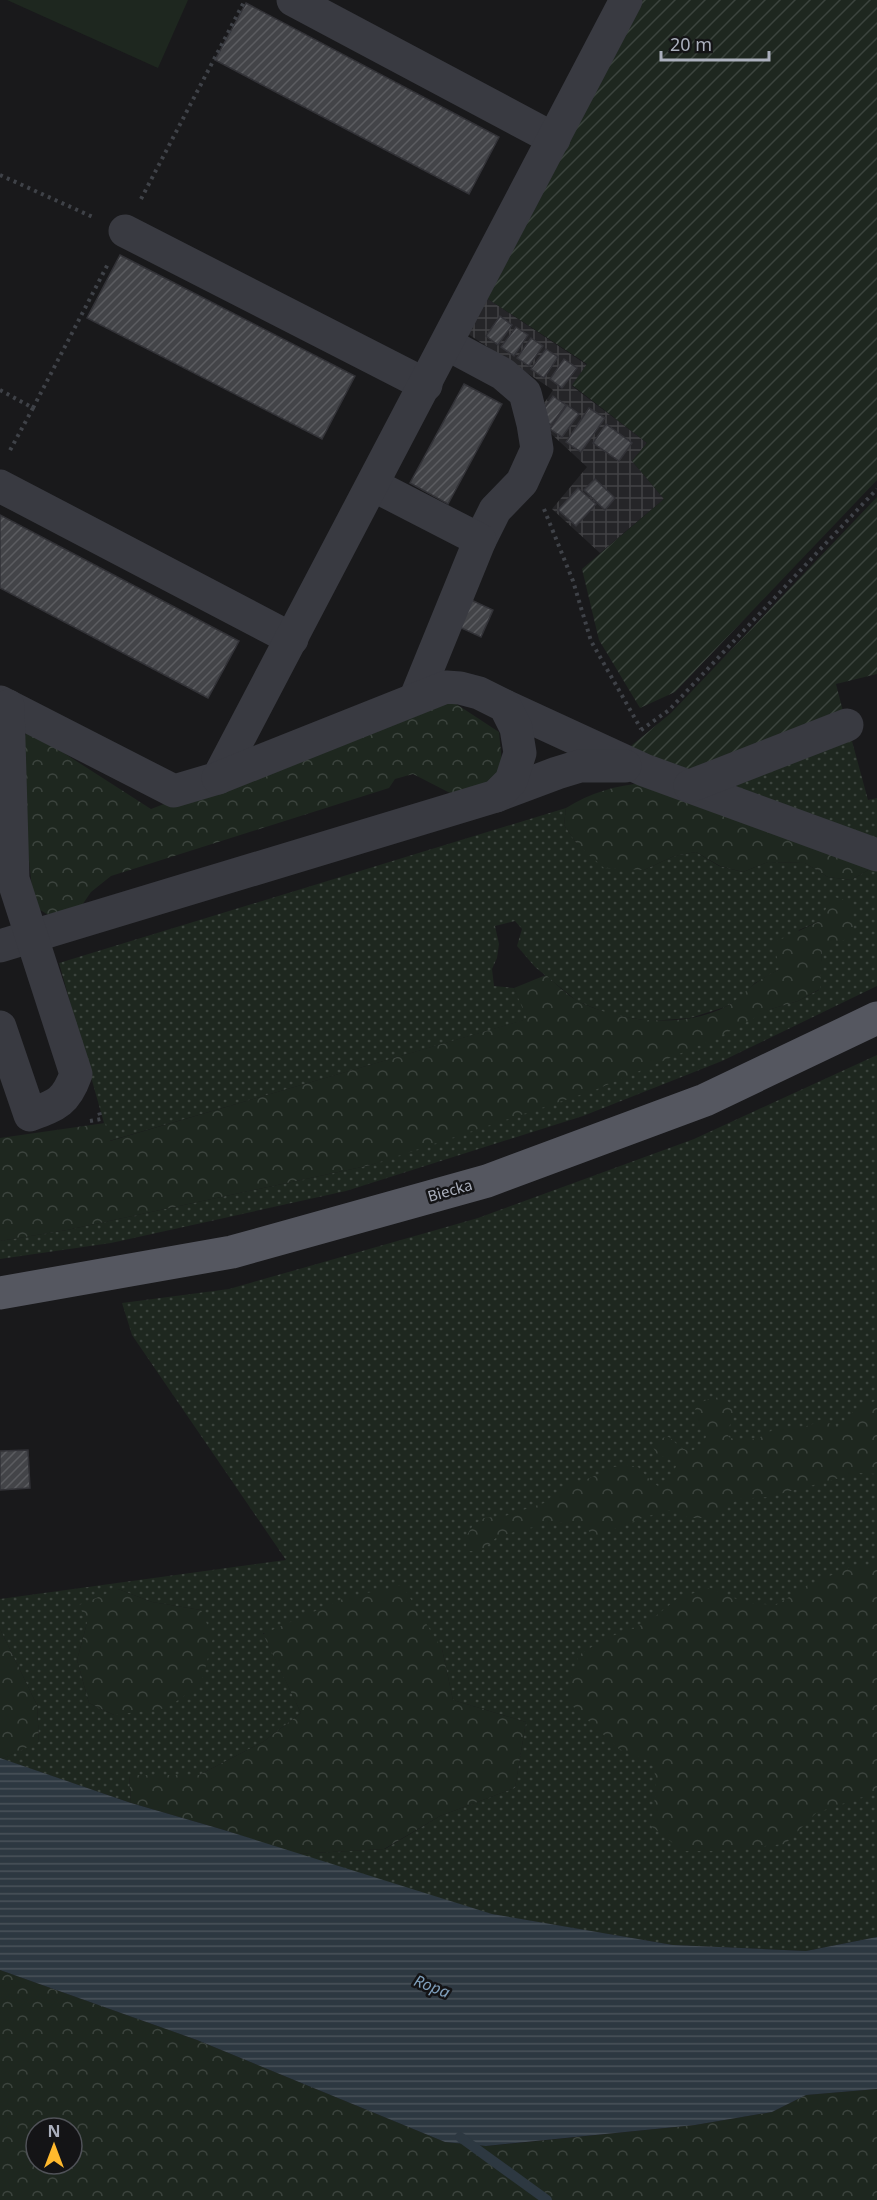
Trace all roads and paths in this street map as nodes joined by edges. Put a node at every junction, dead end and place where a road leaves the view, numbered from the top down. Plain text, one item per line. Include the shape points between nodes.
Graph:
1 (294, 0) edge
2 (626, 0) edge
3 (554, 139) junction
4 (0, 175) edge
5 (125, 231) joint
6 (447, 344) junction
7 (426, 386) junction
8 (0, 390) edge
9 (2, 473) edge
10 (522, 482) junction
11 (373, 485) junction
12 (877, 489) edge
13 (480, 540) junction
14 (292, 639) junction
15 (416, 697) junction
16 (4, 704) edge
17 (505, 706) junction
18 (848, 725) dead end
19 (641, 730) junction
20 (609, 753) junction
21 (644, 770) junction
22 (218, 778) junction
23 (690, 786) junction
24 (496, 796) junction
25 (877, 855) edge
26 (32, 938) junction
27 (0, 946) edge
28 (877, 1018) edge
29 (0, 1027) edge
30 (98, 1108) dead end
31 (79, 1122) dead end
32 (0, 1293) edge

1 - 3 street
2 - 3 street
3 - 6 street
4 - 5 path
5 - 7 street
6 - 7 street
6 - 10 street via 503,374 525,393 537,449
7 - 11 street
8 - 9 path via 33,408
9 - 14 street
10 - 13 street via 495,510
10 - 19 path via 543,506 573,581 591,641
11 - 13 street
11 - 14 street
12 - 19 path via 669,710
13 - 15 street
14 - 22 street
15 - 17 street via 446,687 460,688
15 - 22 street
16 - 22 street via 174,791
16 - 26 street via 13,879
17 - 20 street
17 - 24 street via 516,728 520,753 511,781
18 - 23 street
19 - 20 path
20 - 21 street
21 - 23 street
21 - 24 street via 624,765 580,766
23 - 25 street
24 - 26 street
26 - 27 street
26 - 29 street via 76,1074 70,1092 54,1106 30,1115
28 - 32 main road, Biecka via 705,1100 487,1181 232,1252
30 - 31 path via 101,1119

